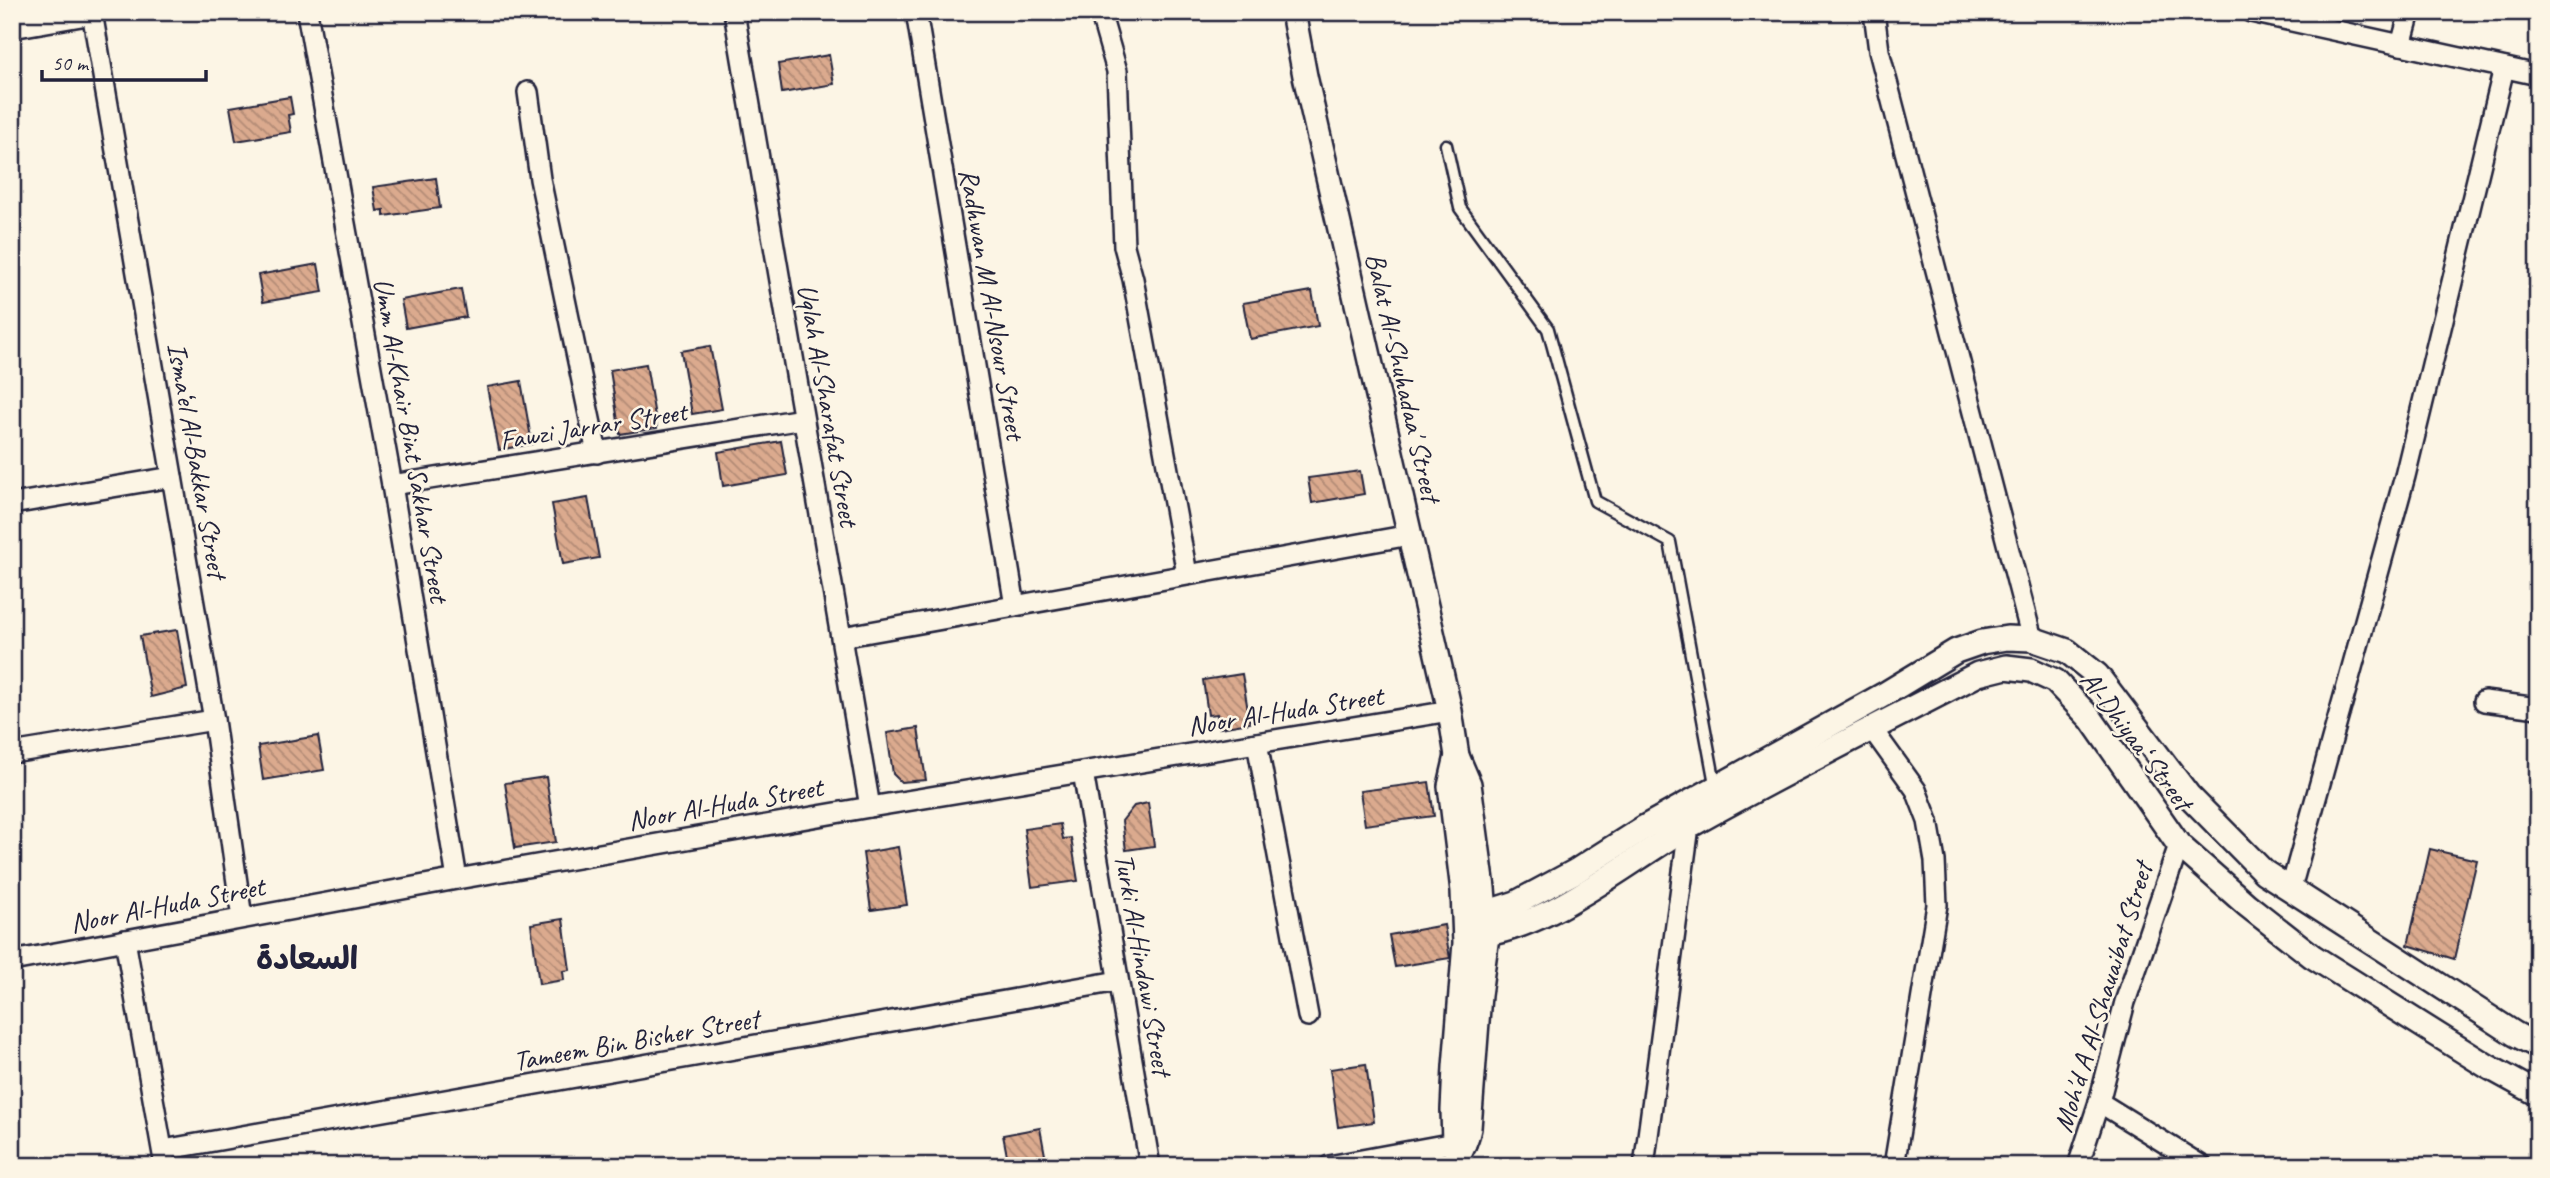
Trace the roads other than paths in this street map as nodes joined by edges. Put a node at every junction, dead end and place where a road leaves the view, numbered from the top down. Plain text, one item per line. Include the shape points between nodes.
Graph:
1 (307, 12) edge
2 (734, 12) edge
3 (916, 12) edge
4 (1100, 12) edge
5 (1293, 12) edge
6 (1874, 12) edge
7 (2251, 12) edge
8 (2410, 12) edge
9 (92, 13) edge
10 (12, 28) edge
11 (2401, 45) junction
12 (2504, 68) junction
13 (2538, 75) edge
14 (528, 92) dead end
15 (1446, 145) dead end
16 (803, 419) junction
17 (597, 453) junction
18 (172, 477) junction
19 (392, 485) junction
20 (12, 504) edge
21 (1410, 535) junction
22 (1187, 574) junction
23 (1015, 606) junction
24 (842, 637) junction
25 (2032, 639) junction
26 (2484, 701) dead end
27 (2538, 708) edge
28 (1450, 711) junction
29 (214, 720) junction
30 (1872, 729) junction
31 (1257, 743) junction
32 (12, 753) edge
33 (1083, 772) junction
34 (1716, 790) junction
35 (870, 807) junction
36 (1689, 826) junction
37 (2179, 845) junction
38 (457, 879) junction
39 (2291, 888) junction
40 (242, 918) junction
41 (1475, 924) junction
42 (125, 940) junction
43 (12, 961) edge
44 (1118, 981) junction
45 (1308, 1016) dead end
46 (2538, 1046) edge
47 (2538, 1094) edge
48 (2099, 1102) junction
49 (1458, 1152) edge
50 (164, 1158) edge
51 (1150, 1166) edge
52 (1329, 1166) edge
53 (1644, 1166) edge
54 (1894, 1166) edge
55 (2078, 1166) edge
56 (2202, 1166) edge

1 - 19 street, Umm Al-Khair Bint Sakhar Street
2 - 16 street, Uqlah Al-Sharafat Street
3 - 23 street, Radhwan M Al-Nsour Street
4 - 22 street via 1117,71 1124,246
5 - 21 street, Balat Al-Shuhadaa' Street
6 - 25 street via 1879,51
7 - 11 street
8 - 11 street
9 - 10 street
9 - 18 street, Isma‘el Al-Bakkar Street
11 - 12 street
12 - 13 street
12 - 39 street via 2405,476
14 - 17 street via 540,179
15 - 34 lane via 1460,208 1548,329 1595,501 1670,542
16 - 17 street, Fawzi Jarrar Street
16 - 24 street, Uqlah Al-Sharafat Street
17 - 19 street, Fawzi Jarrar Street
18 - 20 street
18 - 29 street, Isma‘el Al-Bakkar Street
19 - 38 street, Umm Al-Khair Bint Sakhar Street
21 - 22 street
21 - 28 street, Balat Al-Shuhadaa' Street
22 - 23 street
23 - 24 street
24 - 35 street, Uqlah Al-Sharafat Street
25 - 34 street, Al-Dhiyaa‘ Street via 1995,640 1956,650
25 - 39 street, Al-Dhiyaa‘ Street via 2067,651 2097,675 2188,795 2264,872
26 - 27 street
28 - 31 street, Noor Al-Huda Street
28 - 41 street, Balat Al-Shuhadaa' Street via 1457,755 1469,784
29 - 32 street
29 - 40 street, Isma‘el Al-Bakkar Street
30 - 36 street, Al-Dhiyaa‘ Street
30 - 37 street, Al-Dhiyaa‘ Street via 1978,674 2006,667 2031,670 2055,681 2091,719
30 - 54 street via 1916,790 1928,821 1935,861 1937,905
31 - 33 street, Noor Al-Huda Street
31 - 45 street
33 - 35 street, Noor Al-Huda Street
33 - 44 street, Turki Al-Hindawi Street
34 - 41 street, Al-Dhiyaa‘ Street
35 - 38 street, Noor Al-Huda Street
36 - 41 street, Al-Dhiyaa‘ Street via 1593,888 1514,928
36 - 53 street
37 - 47 street, Al-Dhiyaa‘ Street via 2312,956
37 - 48 street, Moh'd A Al-Shauaibat Street via 2125,1002
38 - 40 street, Noor Al-Huda Street
39 - 46 street, Al-Dhiyaa‘ Street
40 - 42 street, Noor Al-Huda Street
41 - 49 street, Balat Al-Shuhadaa' Street via 1455,1066
42 - 43 street, Noor Al-Huda Street
42 - 50 street
44 - 50 street, Tameem Bin Bisher Street
44 - 51 street, Turki Al-Hindawi Street
48 - 55 street, Moh'd A Al-Shauaibat Street
48 - 56 street
49 - 52 street

